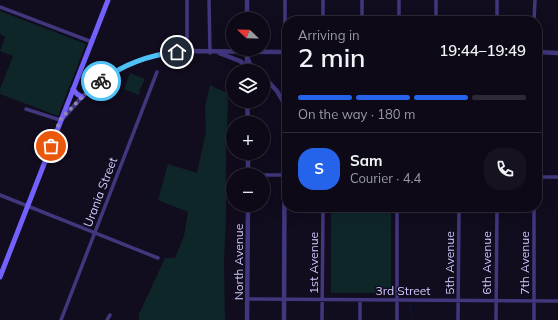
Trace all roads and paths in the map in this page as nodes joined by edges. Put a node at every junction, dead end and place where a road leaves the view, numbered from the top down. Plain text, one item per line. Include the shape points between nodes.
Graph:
1 (108, 0) edge
2 (187, 0) edge
3 (209, 0) edge
4 (247, 0) edge
5 (285, 0) edge
6 (323, 0) edge
7 (362, 0) edge
8 (399, 0) edge
9 (436, 0) edge
10 (497, 0) edge
11 (534, 0) edge
12 (0, 7) edge
13 (247, 12) edge
14 (285, 16) edge
15 (323, 16) edge
16 (362, 16) edge
17 (399, 16) edge
18 (436, 16) edge
19 (497, 16) edge
20 (534, 16) edge
21 (92, 42) junction
22 (187, 51) junction
23 (210, 52) junction
24 (226, 52) edge
25 (226, 52) edge
26 (270, 52) edge
27 (282, 52) edge
28 (542, 52) edge
29 (558, 52) edge
30 (219, 53) junction
31 (242, 64) edge
32 (157, 72) dead end
33 (270, 84) edge
34 (73, 89) junction
35 (82, 97) junction
36 (282, 100) edge
37 (26, 109) dead end
38 (60, 120) junction
39 (270, 176) edge
40 (282, 176) edge
41 (542, 177) edge
42 (558, 177) edge
43 (0, 195) edge
44 (28, 207) junction
45 (248, 212) edge
46 (285, 212) edge
47 (323, 212) edge
48 (397, 212) edge
49 (459, 212) edge
50 (497, 212) edge
51 (534, 212) edge
52 (95, 233) junction
53 (158, 258) dead end
54 (0, 277) edge
55 (247, 299) junction
56 (284, 300) junction
57 (323, 300) junction
58 (360, 300) junction
59 (397, 300) junction
60 (458, 300) junction
61 (496, 301) junction
62 (534, 301) junction
63 (558, 301) edge
64 (110, 315) dead end
65 (61, 320) edge
66 (108, 320) edge
67 (247, 320) edge
68 (284, 320) edge
69 (322, 320) edge
70 (360, 320) edge
71 (397, 320) edge
72 (458, 320) edge
73 (496, 320) edge
74 (534, 320) edge

1 - 21 main road
2 - 22 street
3 - 23 street
4 - 13 street
5 - 14 street
6 - 15 street
7 - 16 street
8 - 17 street
9 - 18 street
10 - 19 street
11 - 20 street
12 - 21 street
21 - 34 main road
22 - 23 street
22 - 35 street via 165,53 128,64 101,80
23 - 24 street
23 - 30 street
25 - 30 street
26 - 27 street
28 - 29 street
30 - 31 street
32 - 52 street, Urania Street
33 - 36 street
34 - 35 main road
34 - 38 main road
35 - 38 street
37 - 38 street
38 - 44 main road
39 - 40 street
41 - 42 street
43 - 44 street
44 - 52 street
44 - 54 main road
45 - 55 street, North Avenue
46 - 56 street
47 - 57 street, 1st Avenue
48 - 59 street
49 - 60 street, 5th Avenue
50 - 61 street, 6th Avenue
51 - 62 street, 7th Avenue
52 - 53 street
52 - 65 street, Urania Street
55 - 56 street, 3rd Street
55 - 67 street, North Avenue
56 - 57 street, 3rd Street
56 - 68 street
57 - 58 street, 3rd Street
57 - 69 street, 1st Avenue
58 - 59 street, 3rd Street
58 - 70 street
59 - 60 street, 3rd Street
59 - 71 street
60 - 61 street, 3rd Street
60 - 72 street, 5th Avenue
61 - 62 street, 3rd Street
61 - 73 street, 6th Avenue
62 - 63 street, 3rd Street
62 - 74 street, 7th Avenue
64 - 66 street

